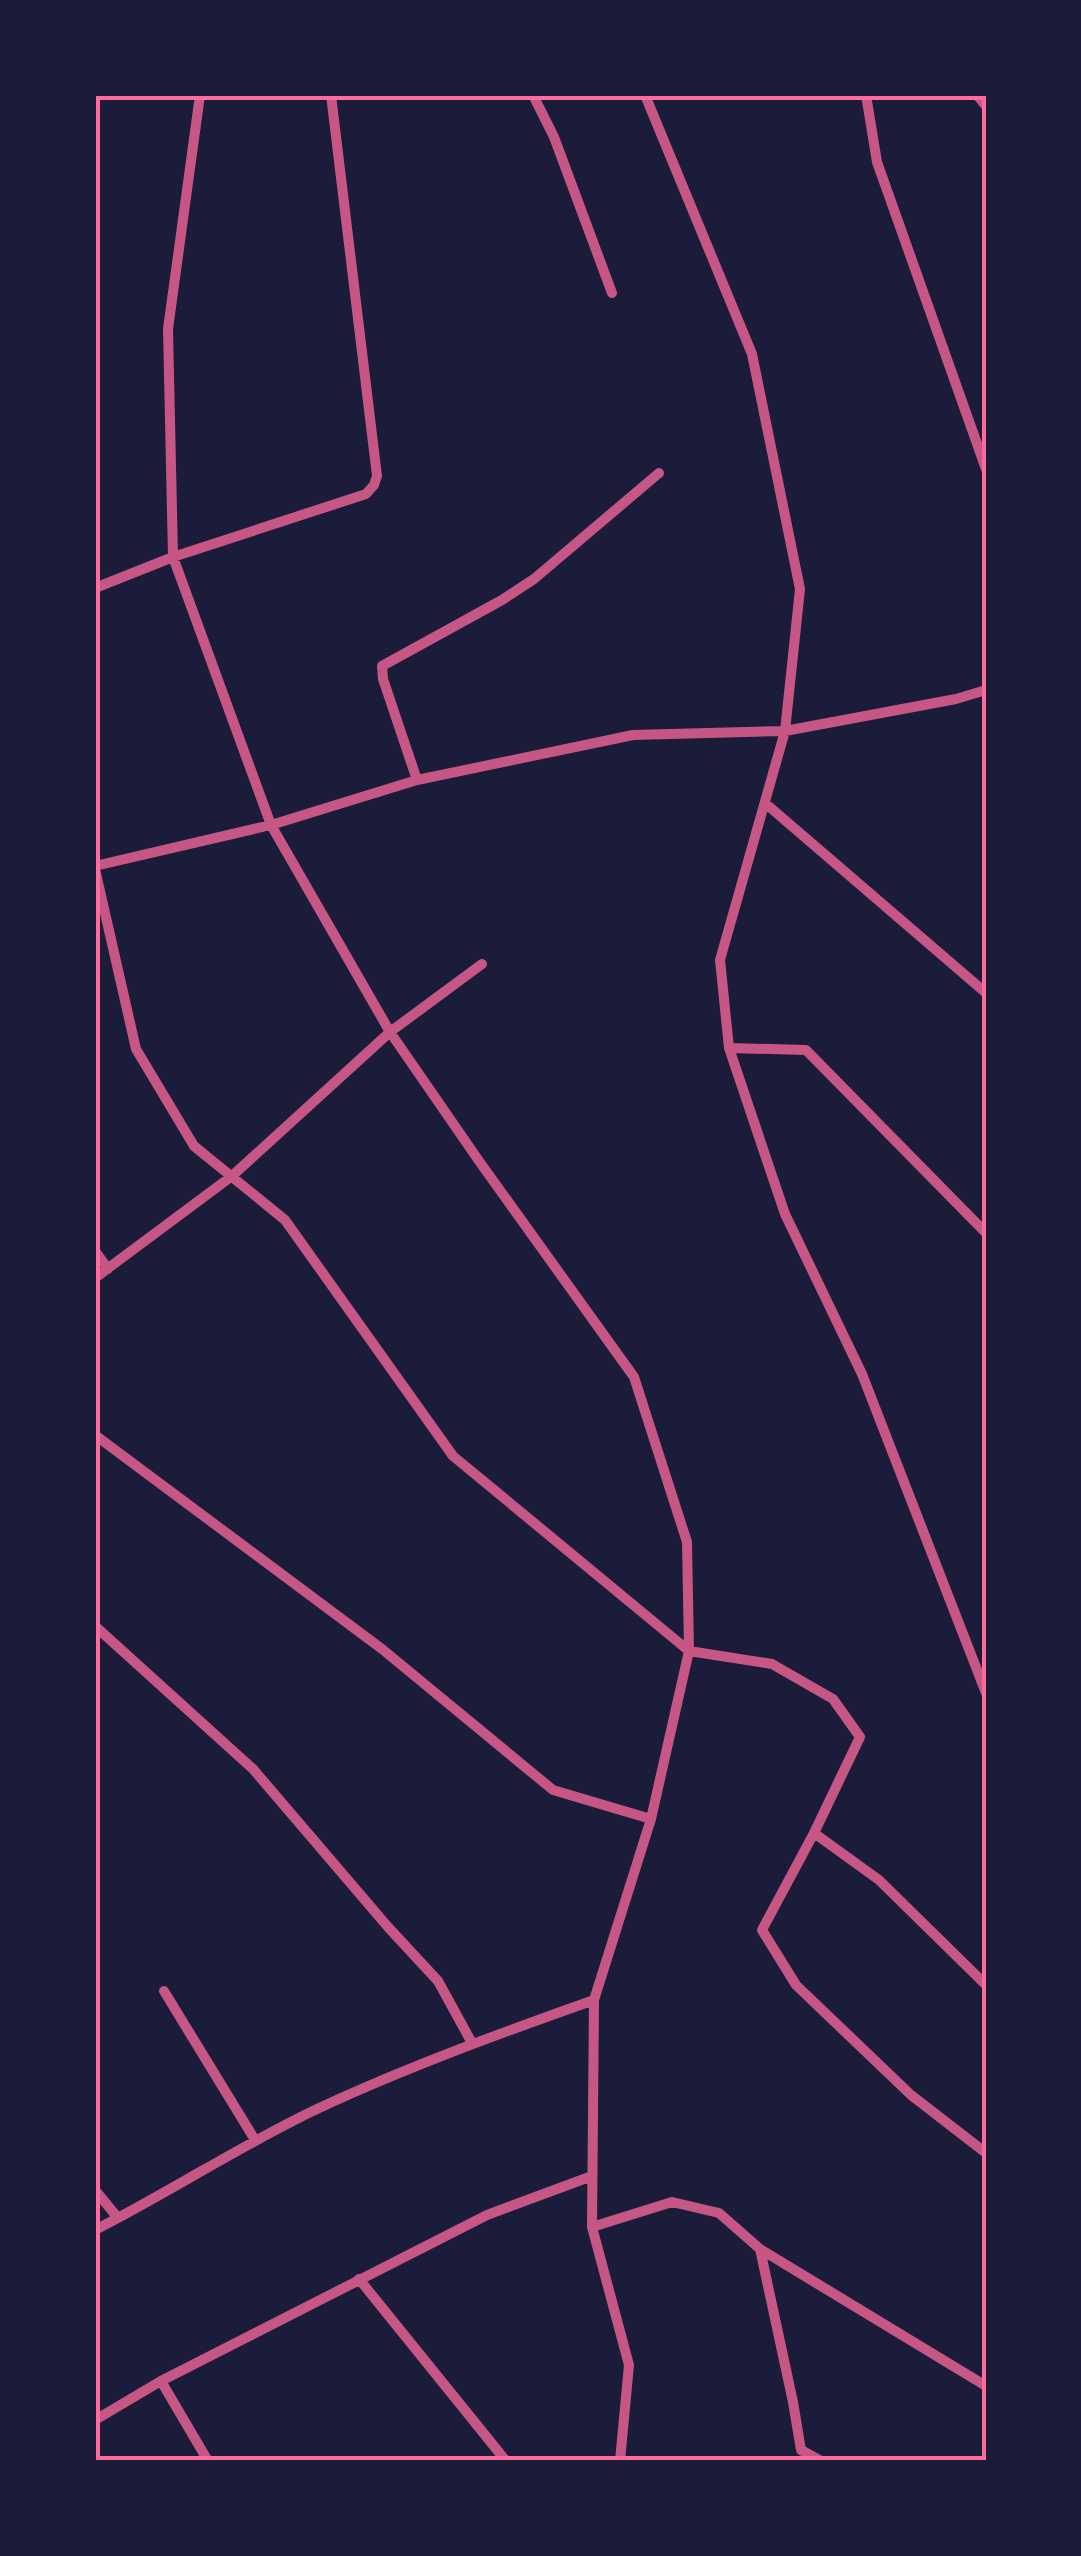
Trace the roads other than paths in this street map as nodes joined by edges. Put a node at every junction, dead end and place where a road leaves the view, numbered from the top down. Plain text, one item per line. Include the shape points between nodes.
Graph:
1 (200, 95) edge
2 (330, 95) edge
3 (533, 95) edge
4 (645, 95) edge
5 (866, 95) edge
6 (977, 95) edge
7 (986, 106) edge
8 (612, 293) dead end
9 (986, 469) edge
10 (659, 473) dead end
11 (173, 557) junction
12 (95, 588) edge
13 (986, 690) edge
14 (784, 731) junction
15 (417, 780) junction
16 (766, 803) junction
17 (272, 825) junction
18 (95, 868) edge
19 (482, 964) dead end
20 (986, 994) edge
21 (390, 1032) junction
22 (729, 1048) junction
23 (232, 1176) junction
24 (986, 1233) edge
25 (95, 1251) edge
26 (108, 1268) junction
27 (95, 1278) edge
28 (95, 1435) edge
29 (95, 1626) edge
30 (689, 1652) junction
31 (986, 1693) edge
32 (650, 1818) junction
33 (814, 1833) junction
34 (986, 1985) edge
35 (164, 1991) dead end
36 (594, 2000) junction
37 (472, 2043) junction
38 (255, 2140) junction
39 (986, 2153) edge
40 (592, 2176) junction
41 (95, 2190) edge
42 (118, 2218) junction
43 (592, 2226) junction
44 (95, 2230) edge
45 (760, 2250) junction
46 (358, 2279) junction
47 (161, 2380) junction
48 (986, 2386) edge
49 (95, 2420) edge
50 (208, 2461) edge
51 (506, 2461) edge
52 (620, 2461) edge
53 (820, 2461) edge

1 - 11 street via 168,329
2 - 11 street via 374,485 366,494
3 - 8 street
4 - 14 street via 752,354 800,588
5 - 9 street via 877,162
6 - 7 street
10 - 15 street via 534,579 382,666
11 - 12 street
11 - 17 street
13 - 14 street
14 - 15 street via 633,735
14 - 16 street
15 - 17 street
16 - 20 street
16 - 22 street via 720,960
17 - 18 street
17 - 21 street
18 - 23 street via 136,1049 194,1146
19 - 21 street
21 - 23 street
21 - 30 street via 634,1378 687,1542
22 - 24 street via 806,1050
22 - 31 street via 784,1214 862,1374
23 - 26 street
23 - 30 street via 285,1220 453,1456
25 - 26 street
26 - 27 street
28 - 32 street via 382,1648 553,1790
29 - 37 street via 253,1769 438,1982
30 - 32 street
30 - 33 street via 772,1664 833,1699 860,1737
32 - 36 street
33 - 34 street via 880,1880
33 - 39 street via 762,1930 796,1984 911,2095
35 - 38 street
36 - 37 street
36 - 40 street
37 - 38 street
38 - 42 street
40 - 43 street
40 - 46 street via 487,2215
41 - 42 street
42 - 44 street
43 - 45 street via 672,2202 719,2213
43 - 52 street via 629,2365
45 - 48 street
45 - 53 street via 801,2450
46 - 47 street
46 - 51 street
47 - 49 street
47 - 50 street

